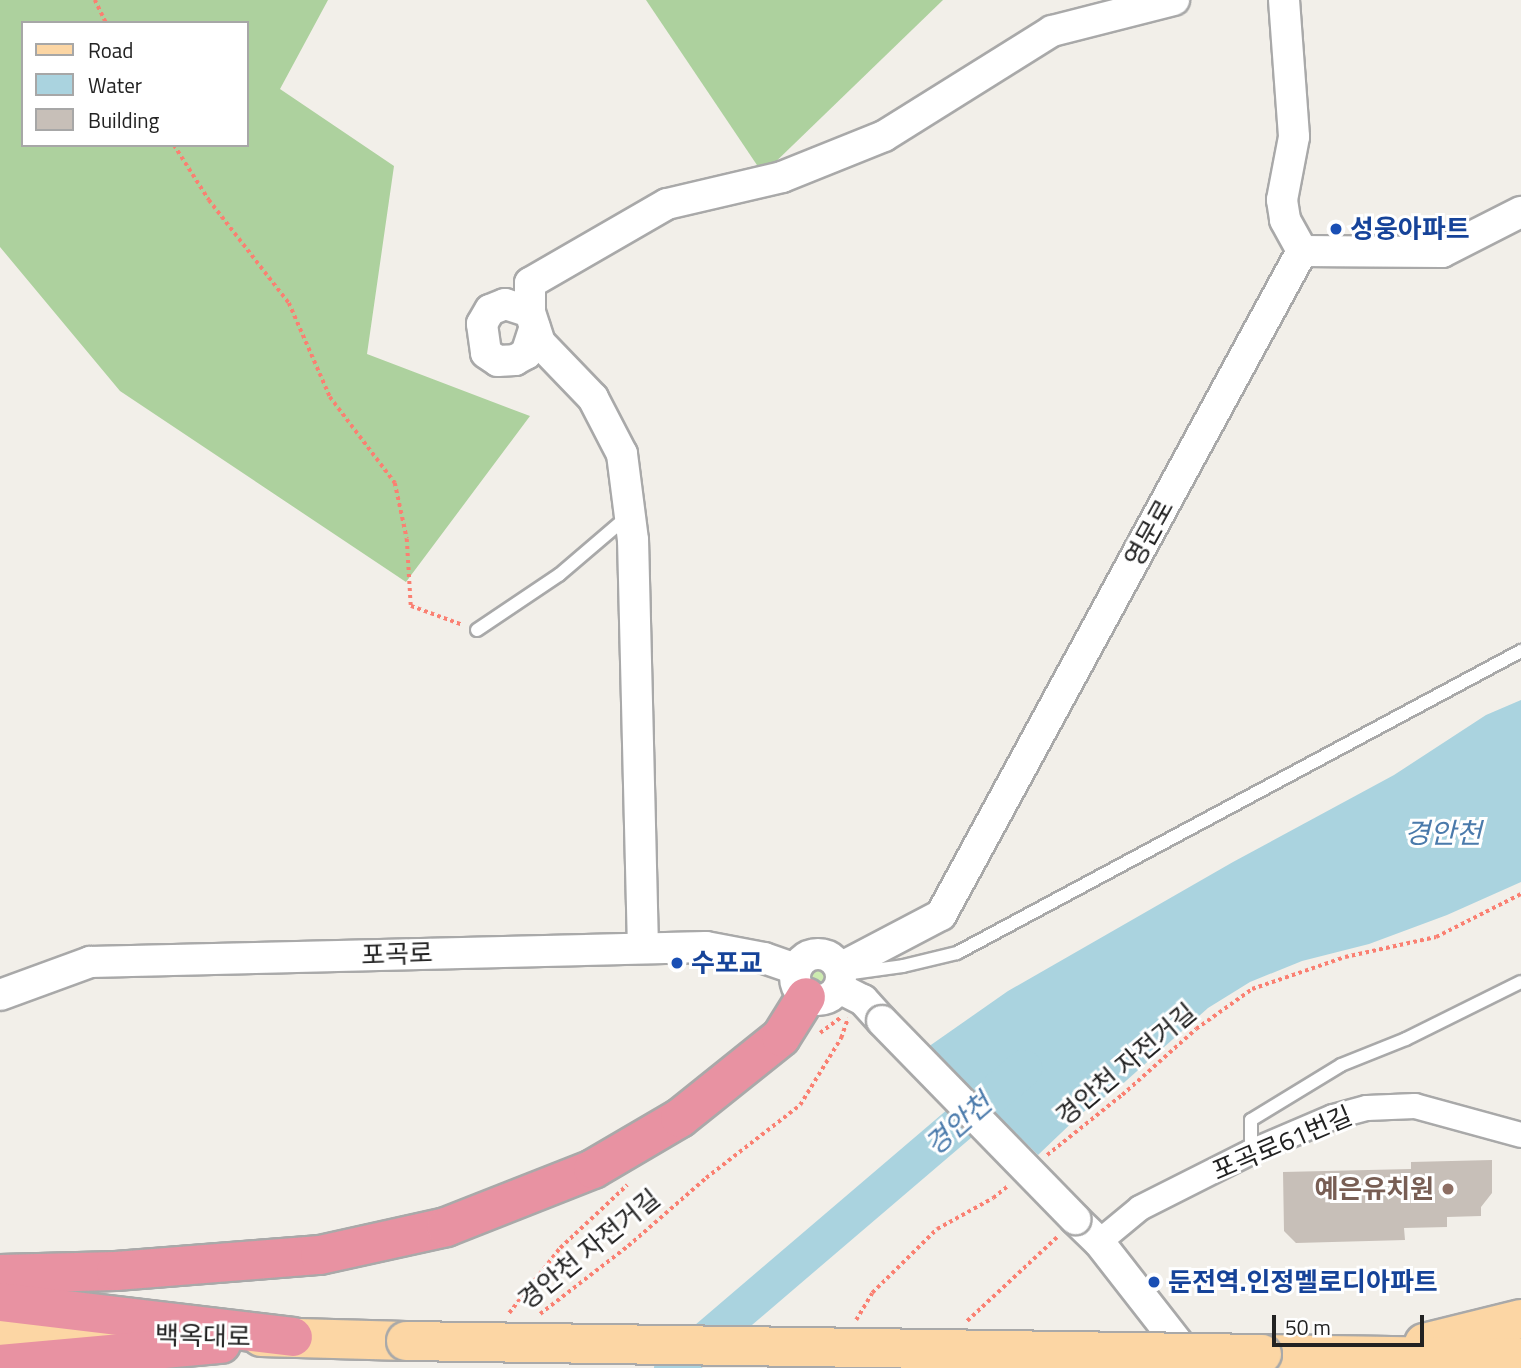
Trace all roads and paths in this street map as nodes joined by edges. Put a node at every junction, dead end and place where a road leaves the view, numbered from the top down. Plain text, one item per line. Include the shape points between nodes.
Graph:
1 (94, 0) edge
2 (1174, 0) edge
3 (1284, 0) edge
4 (105, 21) edge
5 (175, 147) edge
6 (1521, 212) edge
7 (1302, 251) junction
8 (630, 514) junction
9 (477, 629) joint
10 (1521, 651) edge
11 (1521, 894) edge
12 (643, 948) junction
13 (1521, 982) edge
14 (829, 984) junction
15 (0, 995) edge
16 (810, 1041) dead end
17 (1521, 1135) edge
18 (1251, 1152) junction
19 (1047, 1155) dead end
20 (633, 1180) dead end
21 (1015, 1181) dead end
22 (1075, 1220) junction
23 (1099, 1242) junction
24 (0, 1275) edge
25 (0, 1302) edge
26 (502, 1318) dead end
27 (533, 1319) dead end
28 (1521, 1320) edge
29 (965, 1323) dead end
30 (852, 1325) dead end
31 (0, 1333) edge
32 (293, 1337) junction
33 (1367, 1357) junction
34 (1521, 1358) edge
35 (0, 1364) edge
36 (1198, 1368) edge
37 (1430, 1368) edge

1 - 4 path
2 - 8 street via 1052,31 884,136 782,177 667,205 530,283 532,319 540,343 593,398 622,454
3 - 7 street via 1294,137 1282,200 1285,220
5 - 9 path via 209,200 289,303 330,397 395,483 407,538 411,606
6 - 7 street via 1442,252
7 - 14 street, 영문로 via 940,915
8 - 9 lane via 559,575
8 - 12 street
10 - 14 lane via 957,953
11 - 19 path, 경안천 자전거길 via 1436,937 1345,957 1252,989 1196,1029
12 - 14 street, 포곡로 via 706,947 764,958
12 - 15 street, 포곡로 via 90,962
13 - 18 lane via 1406,1039 1341,1065 1251,1120
14 - 16 path
14 - 22 street, 포곡로, bridge via 863,1000
14 - 24 highway via 781,1037 680,1118 593,1169 446,1227 320,1255
14 - 27 path, 경안천 자전거길 via 841,1038 800,1105
17 - 18 street, 포곡로61번길 via 1439,1111 1393,1105 1333,1118
18 - 23 street, 포곡로61번길 via 1140,1208
20 - 26 path via 561,1248
21 - 30 path via 937,1229 872,1293
22 - 23 street
22 - 29 path
23 - 36 street
25 - 32 highway
28 - 33 main road
31 - 32 main road, 백옥대로
32 - 33 main road, 백옥대로, bridge
32 - 35 highway
33 - 34 main road
33 - 37 main road

